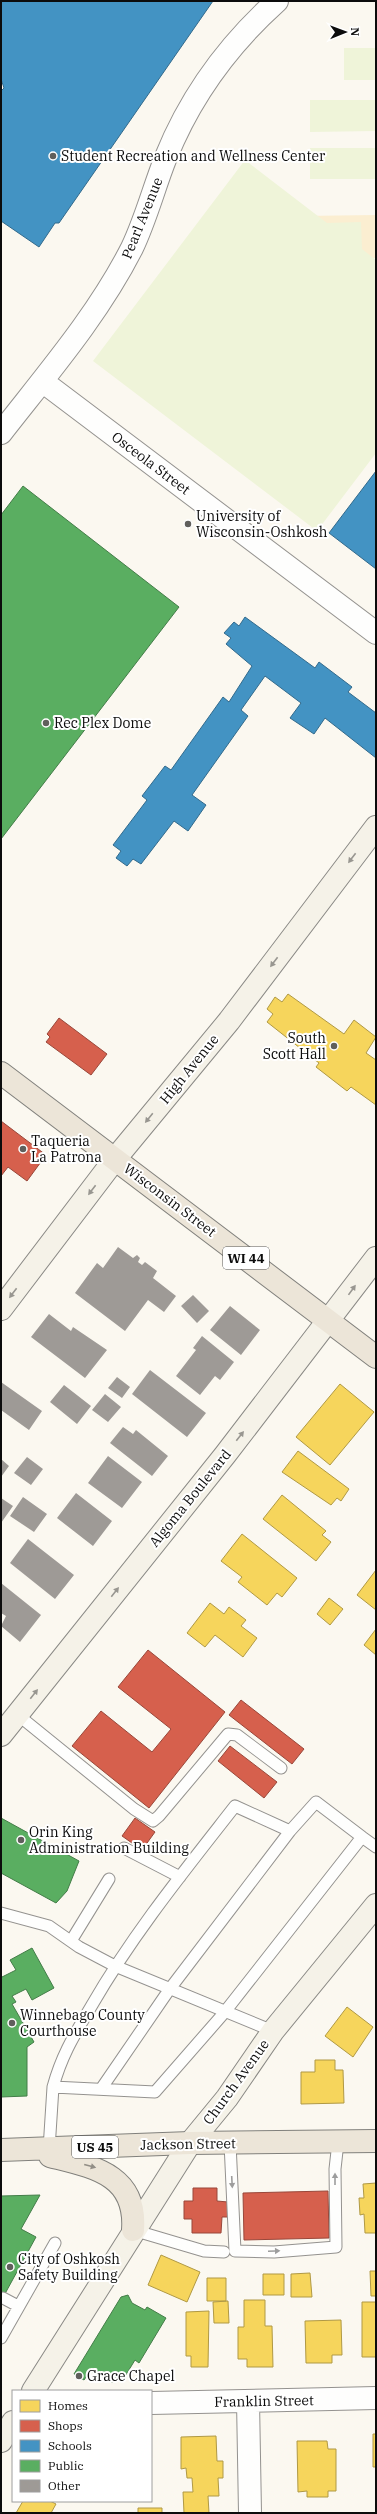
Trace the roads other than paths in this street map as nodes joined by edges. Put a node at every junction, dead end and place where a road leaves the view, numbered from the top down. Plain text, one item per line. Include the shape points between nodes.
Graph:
1 (277, 1) edge
2 (42, 381) junction
3 (1, 433) edge
4 (376, 633) edge
5 (376, 827) edge
6 (1, 1072) edge
7 (115, 1159) junction
8 (376, 1258) edge
9 (1, 1310) edge
10 (329, 1321) junction
11 (376, 1357) edge
12 (18, 1715) junction
13 (1, 1735) edge
14 (281, 1768) dead end
15 (290, 1832) junction
16 (362, 1837) junction
17 (376, 1847) edge
18 (124, 1848) dead end
19 (180, 1877) junction
20 (109, 1879) dead end
21 (376, 1905) edge
22 (1, 1913) edge
23 (71, 1941) junction
24 (115, 1966) junction
25 (169, 1990) junction
26 (224, 2013) junction
27 (273, 2031) junction
28 (53, 2087) junction
29 (101, 2089) junction
30 (376, 2141) edge
31 (338, 2142) junction
32 (190, 2143) junction
33 (230, 2143) junction
34 (26, 2149) junction
35 (49, 2149) junction
36 (1, 2150) edge
37 (133, 2230) junction
38 (55, 2243) dead end
39 (224, 2252) dead end
40 (3, 2298) dead end
41 (18, 2306) junction
42 (1, 2338) edge
43 (35, 2390) edge
44 (376, 2398) edge
45 (248, 2401) junction
46 (152, 2403) edge
47 (12, 2424) edge
48 (1, 2441) edge
49 (250, 2513) edge

1 - 2 street, Pearl Avenue via 232,46 194,100 166,159 132,248 96,308
2 - 3 street, Pearl Avenue
2 - 4 street, Osceola Street
5 -> 7 main road, High Avenue via 229,1021
6 - 7 main road, Wisconsin Street / WI 44
7 -> 9 main road, High Avenue
7 - 10 main road, Wisconsin Street / WI 44
10 -> 8 main road, Algoma Boulevard
10 - 11 main road, Wisconsin Street / WI 44
12 -> 10 main road, Algoma Boulevard
12 - 13 main road, Algoma Boulevard
12 - 14 lane via 134,1809 153,1820 228,1734 237,1735
15 - 16 lane via 316,1802
15 - 19 lane via 235,1806
15 - 25 lane
16 - 17 lane
16 - 26 lane
18 - 19 lane
19 - 24 lane
20 - 23 lane
21 - 27 main road, Church Avenue
22 - 23 lane via 49,1926
23 - 24 lane
24 - 25 lane
24 - 28 lane via 61,2060
25 - 26 lane
25 - 29 lane
26 - 27 lane
26 - 29 lane via 155,2092
27 - 32 main road, Church Avenue via 227,2098
28 - 29 lane
28 - 35 lane
30 - 31 main road, Jackson Street / US 45
31 - 33 main road, Jackson Street / US 45
33 -> 31 lane via 235,2251 274,2252 336,2247 335,2169
32 - 33 main road, Jackson Street / US 45
32 - 35 main road, Jackson Street / US 45
32 - 37 main road, Church Avenue
34 - 35 main road, Jackson Street / US 45
34 - 36 main road, Jackson Street / US 45
34 -> 37 main road via 97,2168 110,2174 128,2200 134,2215
37 - 39 lane via 204,2251
37 - 43 main road, Church Avenue
38 - 41 lane
40 - 41 lane
41 - 42 lane
44 - 45 street, Franklin Street
45 - 46 street, Franklin Street
45 - 49 street
47 - 48 main road

